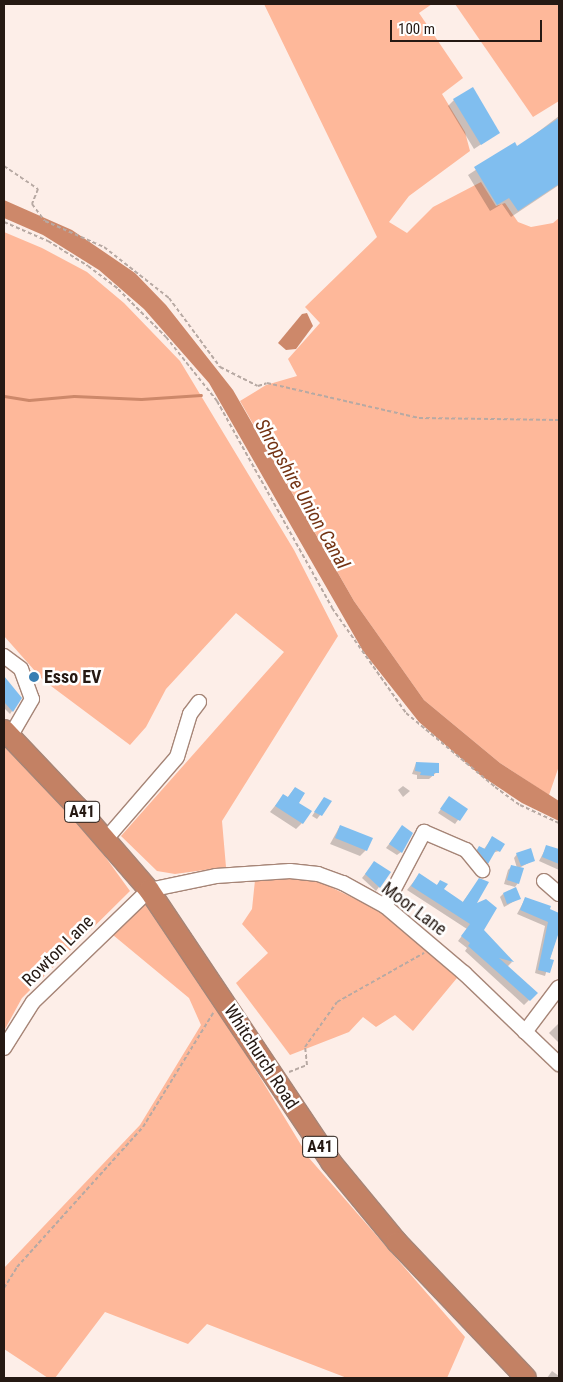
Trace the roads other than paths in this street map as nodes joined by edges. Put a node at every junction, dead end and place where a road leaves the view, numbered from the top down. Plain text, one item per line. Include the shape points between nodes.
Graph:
1 (4, 656) edge
2 (198, 702) dead end
3 (7, 733) edge
4 (106, 839) junction
5 (482, 870) dead end
6 (544, 881) dead end
7 (149, 890) junction
8 (559, 894) edge
9 (385, 906) junction
10 (559, 987) edge
11 (525, 1032) junction
12 (4, 1048) edge
13 (559, 1064) edge
14 (526, 1378) edge

1 - 3 street via 21,669 32,699
2 - 4 street via 190,714 177,757
3 - 4 highway, Whitchurch Road / A41
4 - 7 highway, Whitchurch Road / A41
5 - 9 street via 466,850 452,841 424,832
6 - 8 street
7 - 9 street, Moor Lane via 216,876 290,871 318,874 343,883
7 - 12 street, Rowton Lane via 33,1002
7 - 14 highway, Whitchurch Road / A41 via 331,1162 391,1235
9 - 11 street, Moor Lane
10 - 11 street
11 - 13 street, Moor Lane

